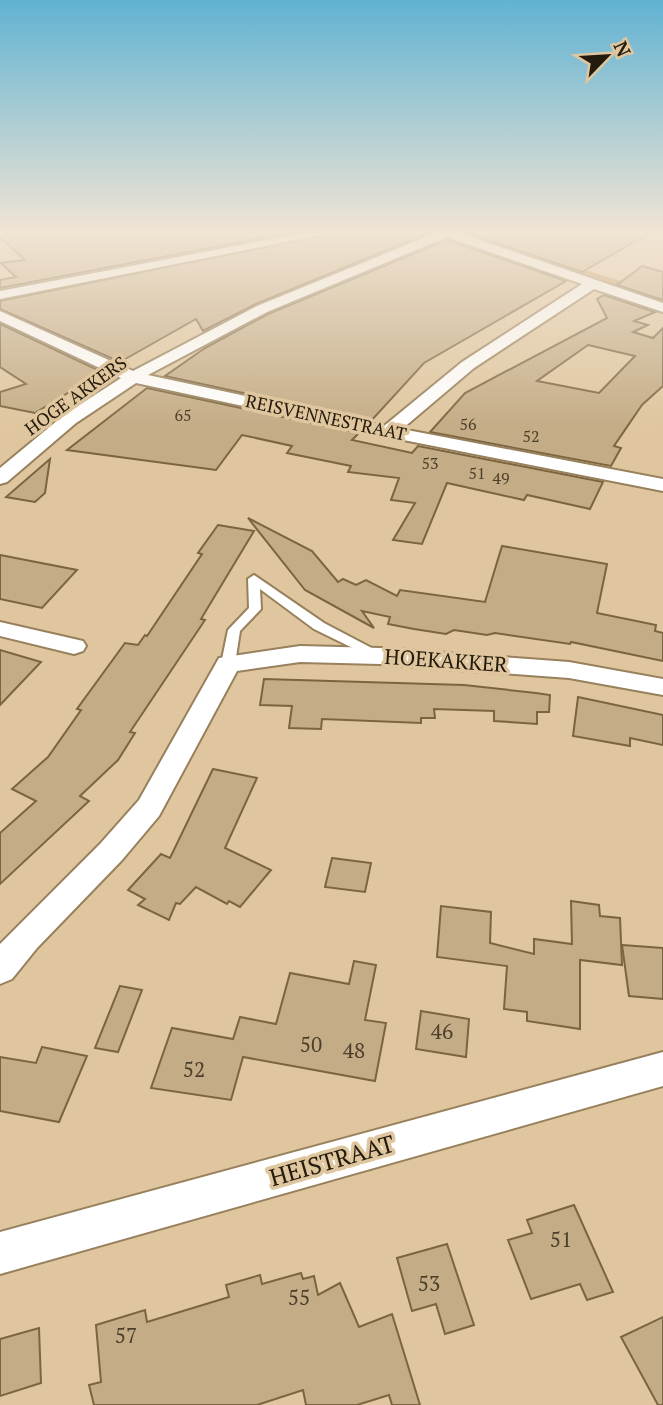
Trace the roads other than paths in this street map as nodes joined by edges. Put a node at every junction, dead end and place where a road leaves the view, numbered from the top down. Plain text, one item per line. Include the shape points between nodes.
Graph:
1 (295, 296) edge
2 (567, 296) edge
3 (635, 296) edge
4 (663, 308) edge
5 (0, 315) edge
6 (133, 377) junction
7 (388, 432) junction
8 (663, 464) edge
9 (0, 478) edge
10 (658, 484) edge
11 (0, 629) edge
12 (74, 646) dead end
13 (380, 656) junction
14 (228, 664) junction
15 (663, 687) edge
16 (0, 969) edge
17 (663, 1069) edge
18 (0, 1253) edge

1 - 6 street, HOGE AKKERS
2 - 7 street via 468,365
3 - 4 street
5 - 6 street, REISVENNESTRAAT
6 - 7 street, REISVENNESTRAAT
6 - 9 street, HOGE AKKERS via 70,419
7 - 10 street, REISVENNESTRAAT
8 - 10 street
11 - 12 street
13 - 14 street, HOEKAKKER via 300,654
13 - 14 lane via 320,626 254,579 255,609 234,630
13 - 15 street, HOEKAKKER via 569,670
14 - 16 street via 149,808
17 - 18 street, HEISTRAAT

